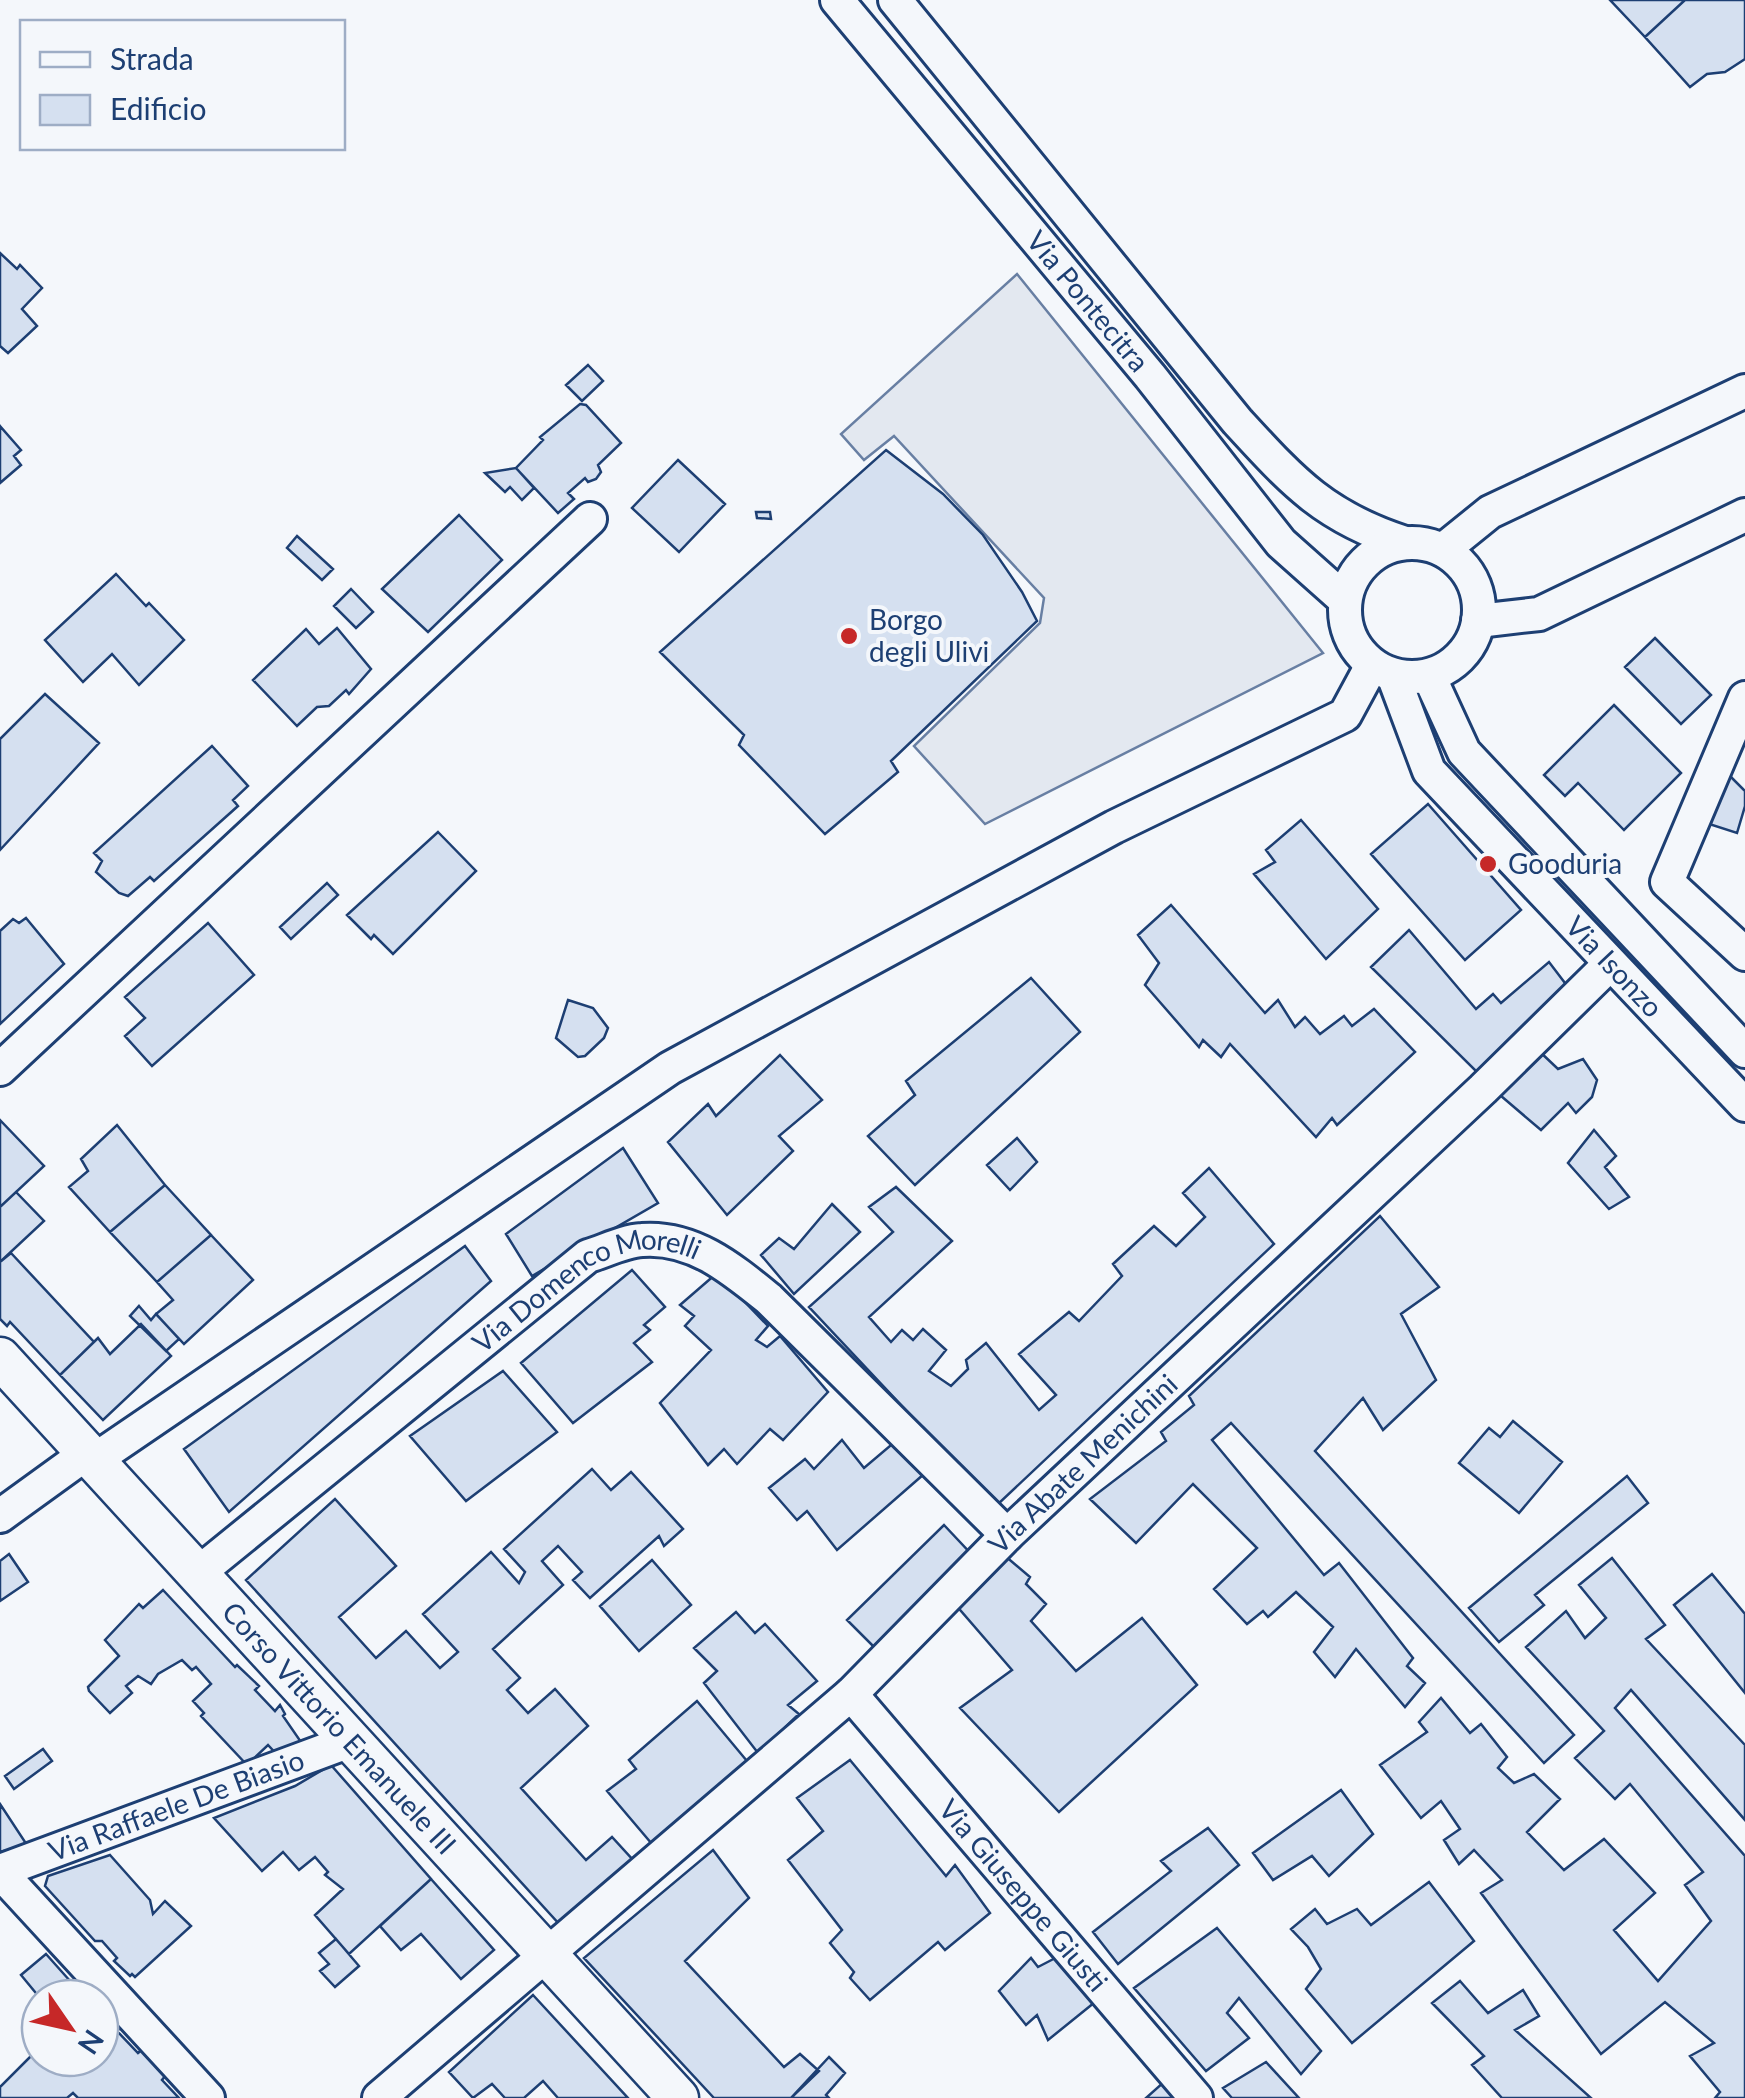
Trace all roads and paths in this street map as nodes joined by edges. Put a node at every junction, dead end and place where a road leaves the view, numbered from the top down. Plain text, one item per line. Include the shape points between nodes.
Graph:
1 (837, 0) edge
2 (895, 0) edge
3 (1745, 391) edge
4 (1745, 515) edge
5 (590, 520) dead end
6 (1405, 543) junction
7 (1443, 550) junction
8 (1345, 600) junction
9 (1478, 621) junction
10 (1383, 670) junction
11 (1429, 676) junction
12 (1745, 698) edge
13 (1745, 954) edge
14 (1610, 964) junction
15 (1745, 1051) edge
16 (0, 1069) edge
17 (1745, 1104) edge
18 (0, 1358) edge
19 (90, 1457) junction
20 (0, 1516) edge
21 (1007, 1535) junction
22 (197, 1574) junction
23 (851, 1694) junction
24 (350, 1741) junction
25 (0, 1872) edge
26 (546, 1956) junction
27 (208, 2098) edge
28 (379, 2098) edge
29 (678, 2098) edge
30 (1196, 2098) edge

1 - 8 street, Via Pontecitra via 1281,543
2 - 6 street, Via Pontecitra via 1282,470 1327,509
3 - 7 street via 1490,512
4 - 9 street via 1538,614
5 - 16 street
6 - 7 street
6 - 8 street via 1367,560
7 - 9 street via 1462,564 1477,593
8 - 10 street via 1352,642
9 - 11 street via 1462,654
10 - 11 street
10 - 14 street, Via Isonzo via 1429,771
10 - 19 street via 1345,715 1114,827 670,1068
11 - 15 street, Via Isonzo via 1464,752
12 - 13 street via 1667,882
14 - 17 street, Via Isonzo
14 - 21 street, Via Abate Menichini
18 - 19 street, Corso Vittorio Emanuele III
19 - 20 street
19 - 22 street, Corso Vittorio Emanuele III
21 - 22 street, Via Domenco Morelli via 727,1264 680,1242 640,1240 588,1256
21 - 23 street, Via Abate Menichini
22 - 24 street, Corso Vittorio Emanuele III
23 - 26 street, Via Abate Menichini
23 - 30 street, Via Giuseppe Giusti
24 - 25 street, Via Raffaele De Biasio
24 - 26 street, Corso Vittorio Emanuele III
25 - 27 street
26 - 28 street, Via Abate Menichini
26 - 29 street, Corso Vittorio Emanuele III

